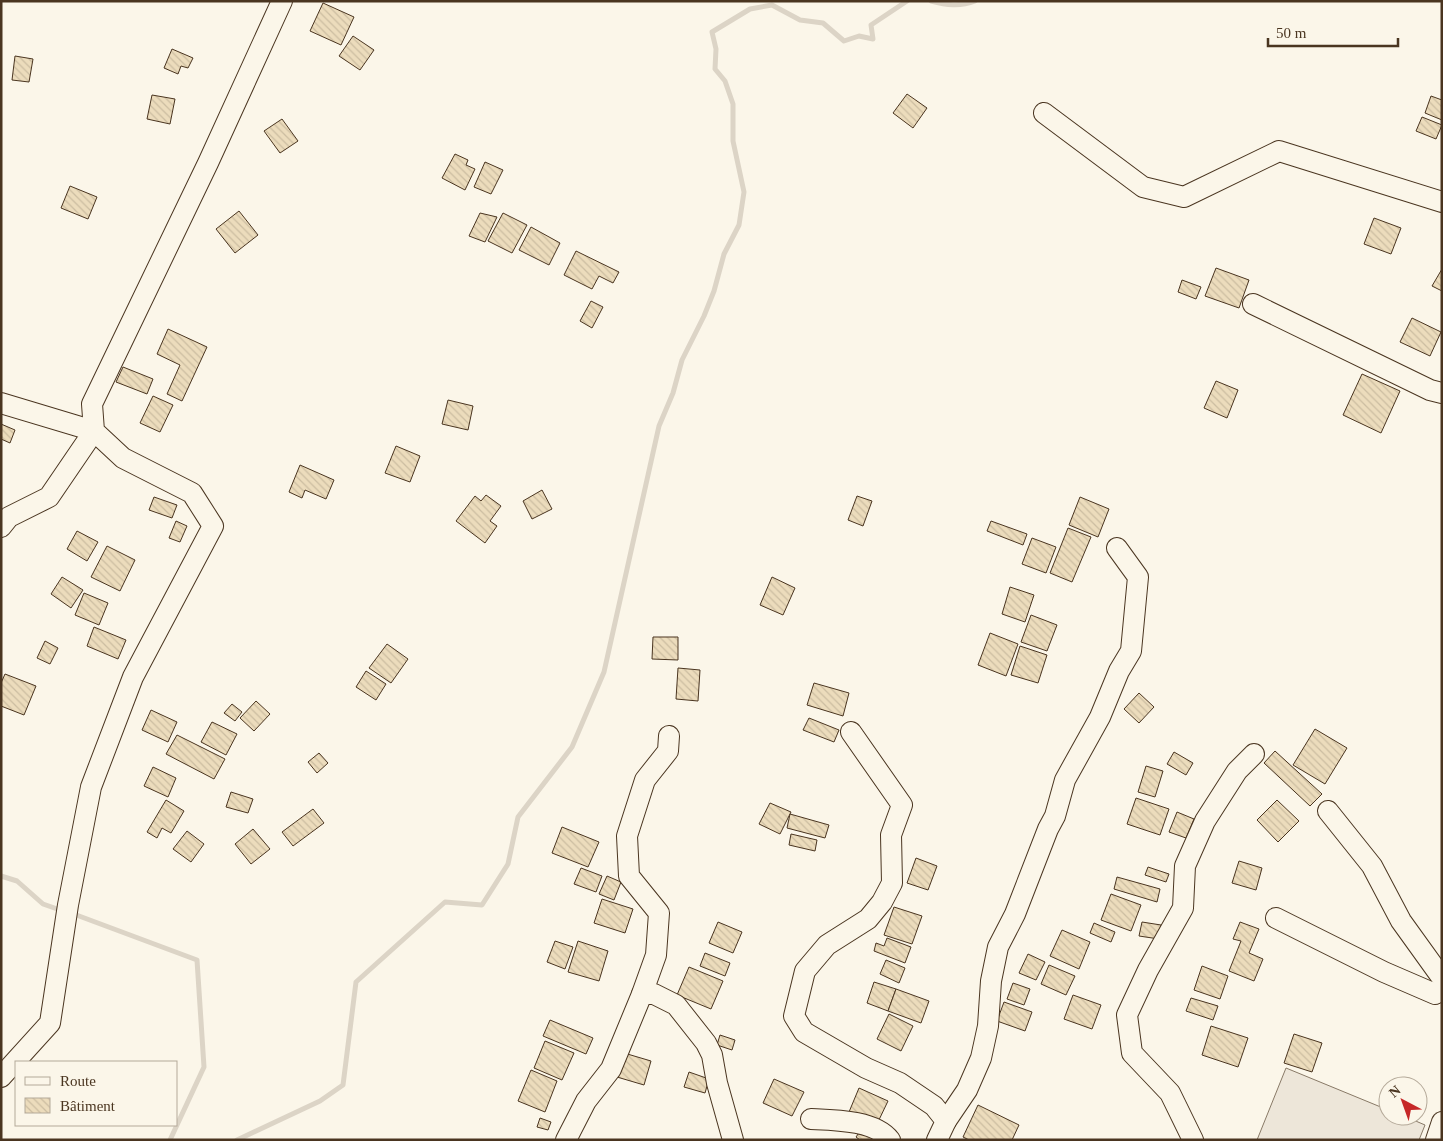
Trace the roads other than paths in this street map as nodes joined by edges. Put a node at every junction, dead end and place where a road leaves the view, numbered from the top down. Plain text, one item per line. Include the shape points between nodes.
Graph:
1 (282, 1) edge
2 (1044, 113) dead end
3 (1442, 202) edge
4 (1253, 304) dead end
5 (1442, 393) edge
6 (1, 402) edge
7 (94, 431) junction
8 (1, 527) edge
9 (1117, 548) dead end
10 (851, 732) dead end
11 (669, 736) dead end
12 (1254, 754) dead end
13 (1328, 811) dead end
14 (1276, 918) dead end
15 (1442, 978) edge
16 (1442, 990) edge
17 (642, 994) junction
18 (16, 1061) edge
19 (15, 1062) edge
20 (1, 1077) edge
21 (811, 1119) dead end
22 (946, 1121) junction
23 (1442, 1122) edge
24 (566, 1140) edge
25 (733, 1140) edge
26 (890, 1140) edge
27 (937, 1140) edge
28 (1193, 1140) edge
29 (1436, 1140) edge

1 - 7 street via 92,404
2 - 3 street via 1144,188 1184,197 1279,151
4 - 5 street
6 - 7 street
7 - 8 street via 49,497 10,517
7 - 18 street via 123,458 192,493 213,526 133,677 91,787 50,1023
9 - 22 street via 1138,577 1131,651 1065,780 1055,816 998,947 981,1058 967,1090
10 - 22 street via 902,804 891,835 892,883 868,919 827,945 805,971 794,1016 804,1032 866,1068 900,1083 934,1106
11 - 17 street via 668,751 644,780 627,836 628,876 659,913 656,955
12 - 28 street via 1237,771 1205,821 1185,866 1183,908 1127,1015 1132,1053 1170,1093
13 - 15 street via 1372,866 1401,921
14 - 16 street via 1384,972 1435,994
17 - 24 street via 611,1069 586,1101
17 - 25 street via 654,994 676,1005 706,1043 712,1055 716,1082
19 - 20 street
21 - 26 street via 847,1121 884,1132
22 - 27 street
23 - 29 street

